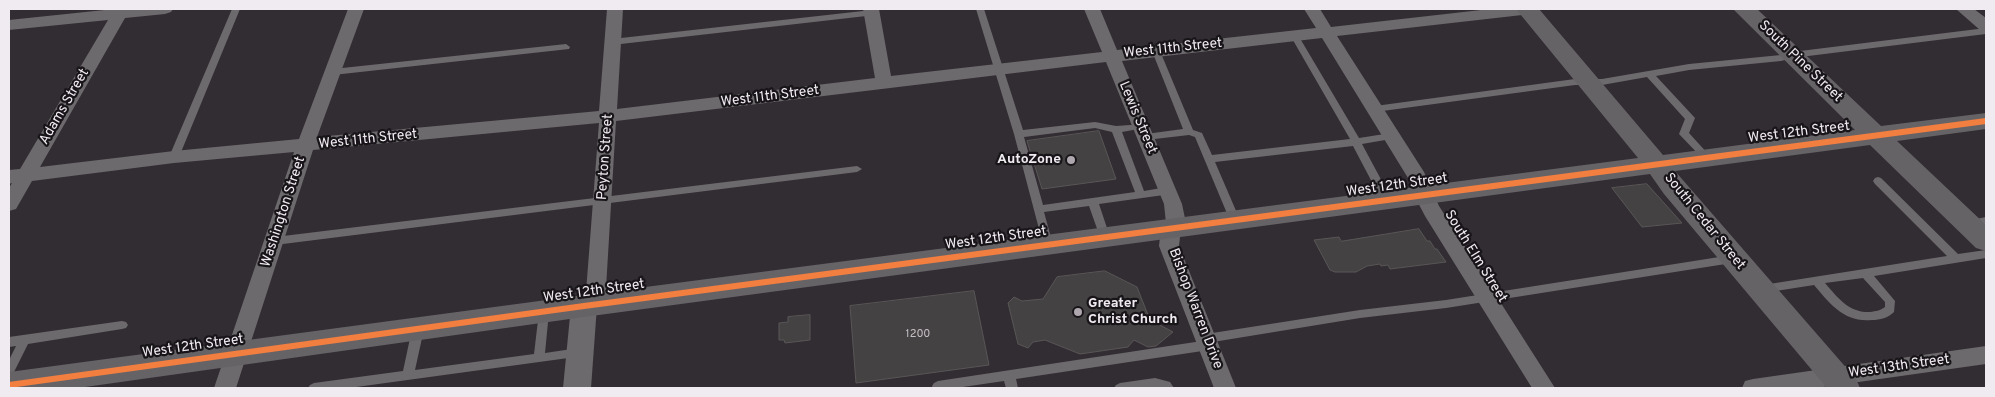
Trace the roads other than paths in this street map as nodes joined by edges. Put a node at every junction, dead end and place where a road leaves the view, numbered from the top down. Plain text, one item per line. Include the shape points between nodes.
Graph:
1 (165, 9) edge
2 (236, 9) edge
3 (356, 9) edge
4 (615, 9) edge
5 (980, 9) edge
6 (1092, 9) edge
7 (1312, 9) edge
8 (1527, 9) edge
9 (1531, 9) edge
10 (1744, 9) edge
11 (1964, 9) edge
12 (120, 11) edge
13 (871, 11) edge
14 (9, 26) edge
15 (1986, 26) edge
16 (1986, 31) edge
17 (1326, 32) junction
18 (1294, 35) junction
19 (612, 42) junction
20 (566, 47) dead end
21 (1156, 51) junction
22 (1792, 55) junction
23 (1112, 56) junction
24 (1000, 69) junction
25 (333, 72) junction
26 (1649, 74) junction
27 (1588, 81) junction
28 (884, 84) junction
29 (1375, 109) junction
30 (608, 116) junction
31 (1986, 121) edge
32 (1116, 129) junction
33 (1143, 132) junction
34 (1189, 132) junction
35 (1019, 134) junction
36 (1391, 136) junction
37 (1877, 136) junction
38 (1356, 142) junction
39 (305, 146) junction
40 (1706, 157) junction
41 (174, 158) junction
42 (1210, 159) junction
43 (1656, 164) junction
44 (857, 169) dead end
45 (18, 176) edge
46 (1878, 181) dead end
47 (1167, 191) junction
48 (1141, 195) junction
49 (1423, 195) junction
50 (1387, 200) junction
51 (603, 201) junction
52 (1093, 202) junction
53 (9, 204) edge
54 (1039, 209) junction
55 (1235, 220) junction
56 (1174, 229) junction
57 (1980, 229) edge
58 (1105, 237) junction
59 (275, 241) junction
60 (1048, 245) junction
61 (1986, 254) edge
62 (1733, 258) junction
63 (1956, 259) junction
64 (1865, 272) junction
65 (1816, 280) junction
66 (1759, 290) junction
67 (1485, 296) junction
68 (590, 305) junction
69 (544, 312) junction
70 (122, 325) dead end
71 (418, 329) junction
72 (24, 340) junction
73 (9, 342) edge
74 (1208, 342) junction
75 (580, 353) junction
76 (236, 354) junction
77 (1986, 355) edge
78 (539, 358) junction
79 (9, 371) edge
80 (408, 376) junction
81 (1009, 376) junction
82 (82, 382) edge
83 (1840, 382) edge
84 (9, 386) edge
85 (938, 386) dead end
86 (225, 388) edge
87 (314, 388) edge
88 (577, 388) edge
89 (1012, 388) edge
90 (1120, 388) edge
91 (1168, 388) edge
92 (1225, 388) edge
93 (1544, 388) edge
94 (1753, 388) edge

1 - 12 street
2 - 41 lane
3 - 25 street, Washington Street
4 - 19 street, Peyton Street
5 - 24 lane
6 - 23 street, Lewis Street
7 - 17 street, South Elm Street
8 - 9 street, West 11th Street
8 - 17 street, West 11th Street
8 - 27 main road, South Cedar Street
10 - 22 main road, South Pine Street
11 - 15 street
12 - 14 street
12 - 45 street, Adams Street
13 - 19 lane
13 - 28 street
16 - 22 lane
17 - 18 street, West 11th Street
17 - 29 street, South Elm Street
18 - 21 street, West 11th Street
18 - 38 lane
19 - 30 street, Peyton Street
20 - 25 lane
21 - 23 street, West 11th Street
21 - 34 lane
22 - 26 lane
22 - 37 main road, South Pine Street
23 - 24 street, West 11th Street
23 - 33 street, Lewis Street
24 - 28 street, West 11th Street
24 - 35 lane
25 - 39 street, Washington Street
26 - 27 lane via 1602,82
26 - 40 lane via 1690,118 1684,134
27 - 29 lane
27 - 43 main road, South Cedar Street
28 - 30 street, West 11th Street
29 - 36 street, South Elm Street
30 - 39 street, West 11th Street
30 - 51 street, Peyton Street
31 - 37 main road, West 12th Street
32 - 33 lane
32 - 35 lane via 1095,125
32 - 48 lane
33 - 34 lane
33 - 47 street, Lewis Street
34 - 42 lane via 1199,135
35 - 54 lane
36 - 38 lane
36 - 49 street, South Elm Street via 1417,177
37 - 40 main road, West 12th Street
37 - 57 main road, South Pine Street
38 - 42 lane
38 - 50 lane
39 - 41 street, West 11th Street
39 - 59 street, Washington Street
40 - 43 main road, West 12th Street
41 - 45 street, West 11th Street
42 - 55 lane
43 - 49 main road, West 12th Street
43 - 62 main road, South Cedar Street
44 - 51 lane
45 - 53 street, Adams Street
46 - 63 lane
47 - 48 lane
47 - 56 street, Lewis Street via 1173,204
48 - 52 lane
49 - 50 main road, West 12th Street
49 - 67 street, South Elm Street
50 - 55 main road, West 12th Street
51 - 59 lane
51 - 68 street, Peyton Street
52 - 54 lane
52 - 58 lane
54 - 60 lane
55 - 56 main road, West 12th Street
56 - 58 main road, West 12th Street
56 - 74 street, Bishop Warren Drive via 1169,246
58 - 60 main road, West 12th Street
59 - 76 street, Washington Street
60 - 68 main road, West 12th Street
61 - 63 lane
62 - 66 main road, South Cedar Street
62 - 67 lane
63 - 64 lane
64 - 65 lane
64 - 65 lane via 1890,301 1890,310 1884,314 1861,318 1850,316
65 - 66 lane
66 - 83 main road, South Cedar Street
67 - 74 lane via 1360,314
67 - 93 street, South Elm Street
68 - 69 main road, West 12th Street
68 - 75 street, Peyton Street
69 - 71 main road, West 12th Street
69 - 78 lane
70 - 72 lane
71 - 76 main road, West 12th Street
71 - 80 lane
72 - 73 lane
72 - 79 lane
74 - 81 lane
74 - 92 street, Bishop Warren Drive
75 - 78 lane
75 - 88 street, Peyton Street
76 - 82 main road, West 12th Street
76 - 86 street, Washington Street
77 - 83 street, West 13th Street
78 - 80 lane
80 - 87 lane
81 - 85 lane
81 - 89 lane
82 - 84 main road, West 12th Street
83 - 94 street, West 13th Street
90 - 91 lane via 1155,383

